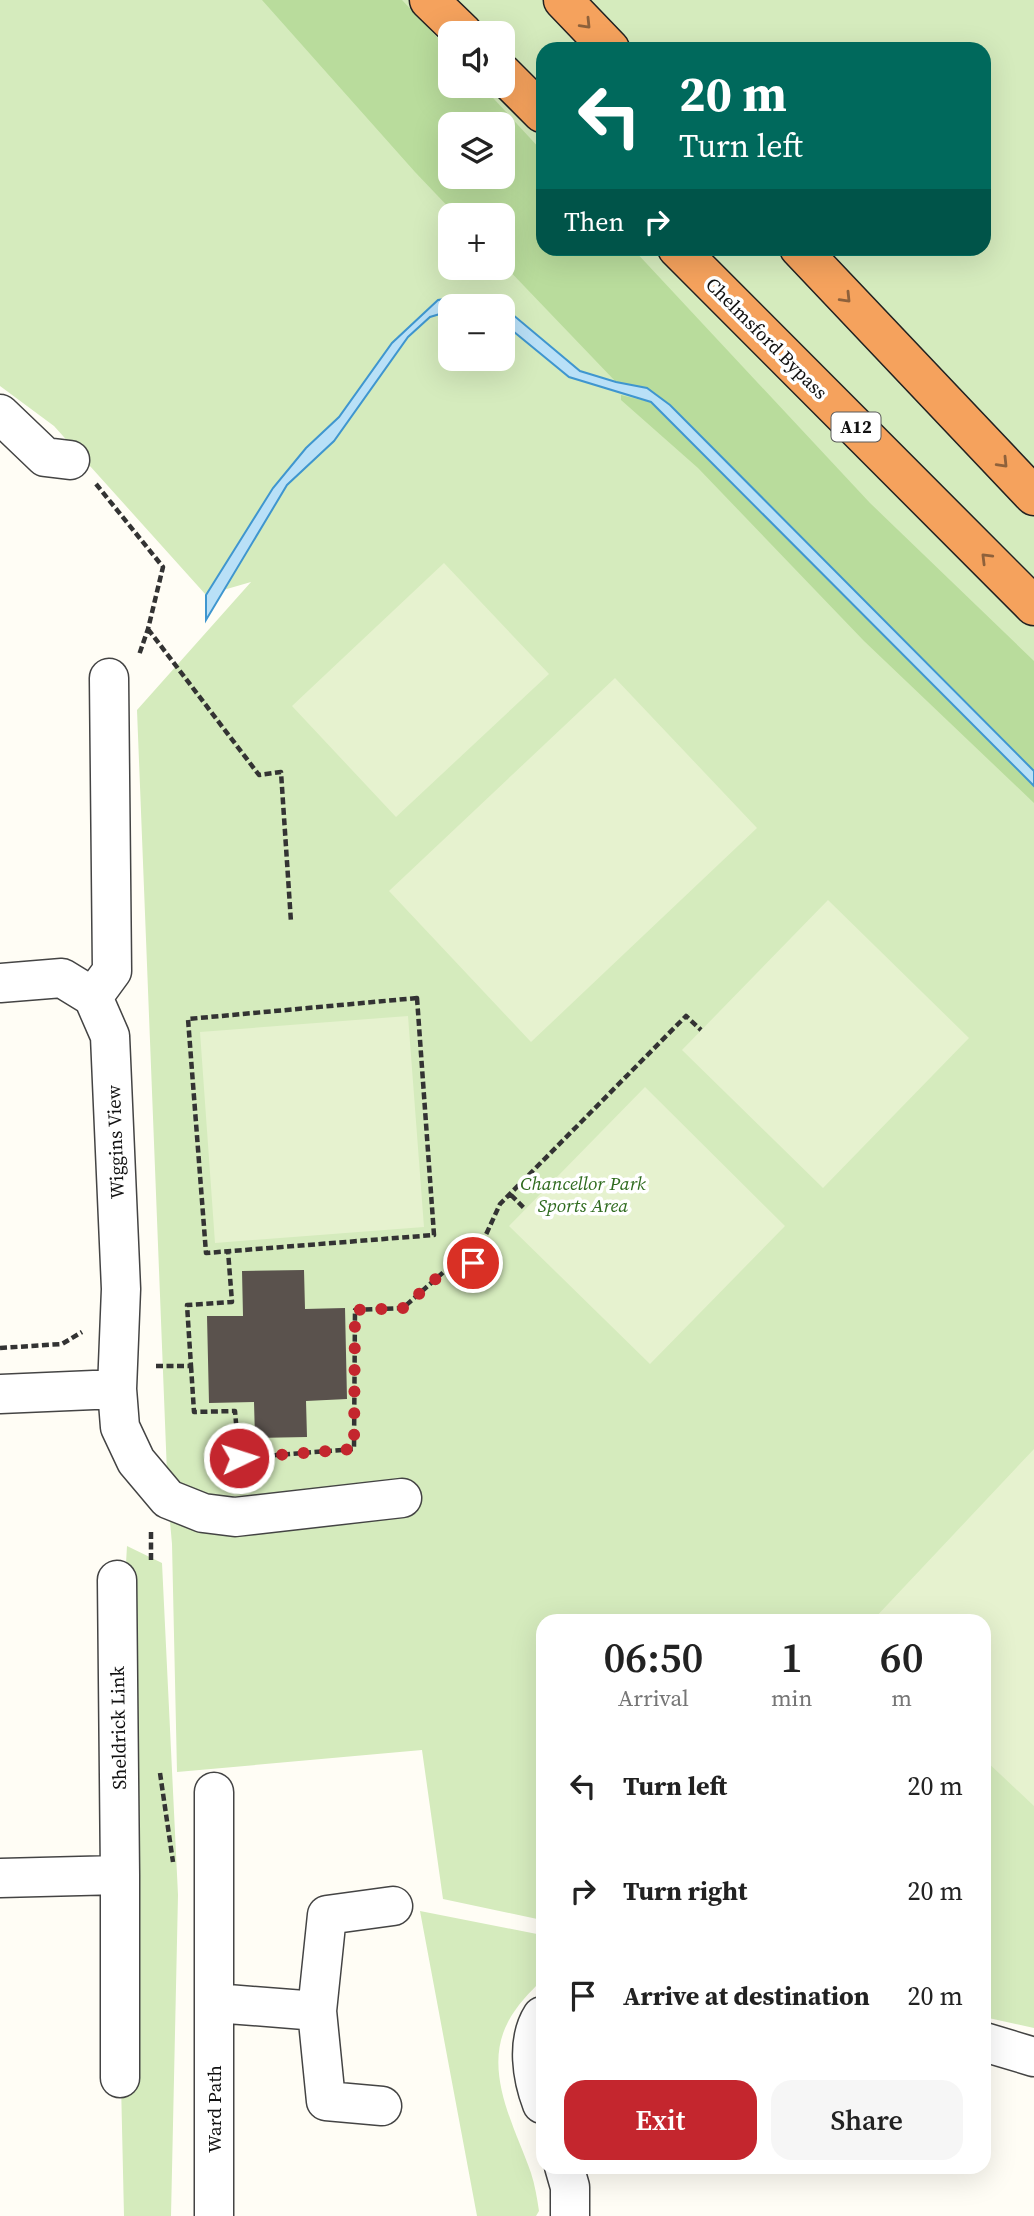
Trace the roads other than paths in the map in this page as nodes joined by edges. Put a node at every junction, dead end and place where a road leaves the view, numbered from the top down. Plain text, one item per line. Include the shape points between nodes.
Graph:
1 (429, 0) edge
2 (563, 0) edge
3 (451, 21) edge
4 (603, 42) edge
5 (515, 86) edge
6 (536, 107) edge
7 (685, 256) edge
8 (807, 256) edge
9 (0, 414) edge
10 (70, 460) dead end
11 (1034, 496) edge
12 (1034, 606) edge
13 (109, 678) dead end
14 (0, 983) edge
15 (93, 998) junction
16 (117, 1375) junction
17 (0, 1394) edge
18 (402, 1498) dead end
19 (134, 1576) road end
20 (214, 1792) dead end
21 (120, 1875) junction
22 (0, 1878) edge
23 (393, 1906) dead end
24 (215, 2003) junction
25 (317, 2011) junction
26 (536, 2038) edge
27 (991, 2044) edge
28 (1034, 2057) edge
29 (120, 2078) dead end
30 (536, 2089) edge
31 (382, 2106) dead end
32 (566, 2174) edge
33 (214, 2216) edge
34 (570, 2216) edge

1 - 3 highway
2 -> 4 highway
5 - 6 highway
12 -> 7 highway, Chelmsford Bypass / A12
8 -> 11 highway
9 - 10 street via 45,457
13 - 15 street via 112,971
14 - 15 street via 62,978
15 - 16 street, Wiggins View via 110,1036 121,1289
16 - 17 street
16 - 18 street, Wiggins View via 121,1427 136,1461 168,1499 203,1513 235,1517
19 - 21 street, Sheldrick Link
20 - 24 street, Ward Path
21 - 22 street
21 - 29 street, Sheldrick Link
23 - 25 street via 327,1914
24 - 25 street
24 - 33 street, Ward Path
25 - 31 street via 326,2101
26 - 30 street via 532,2053
27 - 28 street
32 - 34 street

